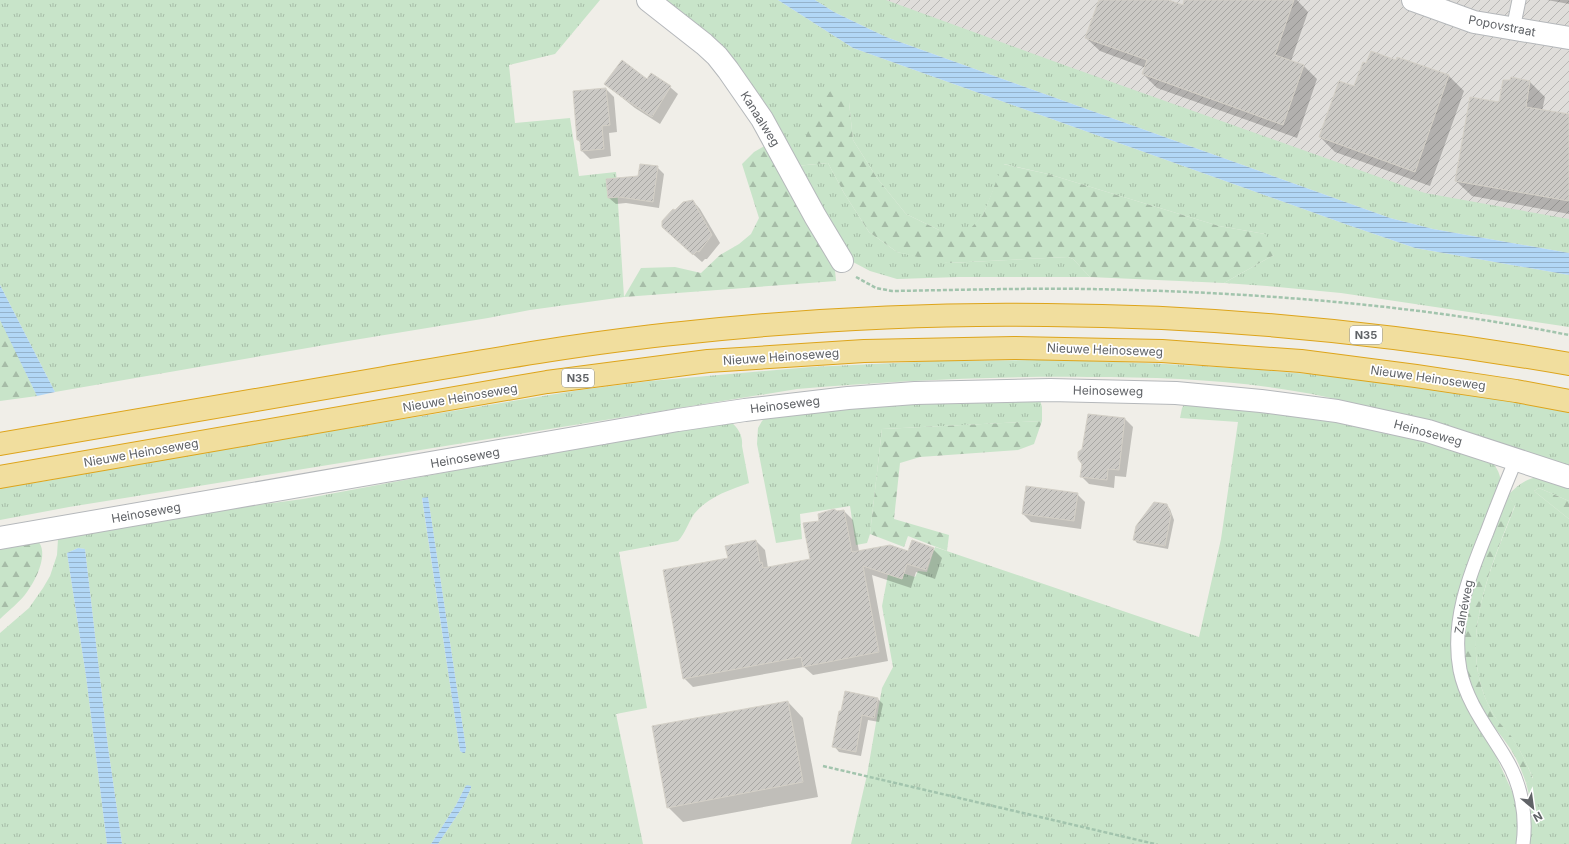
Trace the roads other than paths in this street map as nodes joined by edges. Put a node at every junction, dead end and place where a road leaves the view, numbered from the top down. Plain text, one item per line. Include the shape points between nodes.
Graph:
1 (648, 0) edge
2 (1413, 0) edge
3 (1519, 0) edge
4 (1513, 29) junction
5 (1569, 38) edge
6 (842, 261) dead end
7 (1569, 364) edge
8 (1569, 401) edge
9 (0, 444) edge
10 (1516, 459) junction
11 (0, 477) edge
12 (1569, 477) edge
13 (0, 538) edge
14 (1523, 844) edge

1 - 6 street, Kanaalweg via 704,44 728,70 762,119
2 - 4 street, Popovstraat via 1474,22
3 - 4 lane
4 - 5 street, Popovstraat
7 - 9 highway, N35 via 1428,342 1283,326 1048,314 871,318 680,333 507,357
8 - 11 highway, Nieuwe Heinoseweg / N35 via 1416,376 1301,361 1170,352 1014,348 864,351 708,361 547,382
10 - 12 street, Heinoseweg
10 - 13 street, Heinoseweg via 1428,431 1338,411 1261,401 1161,392 1050,390 915,393 746,410 678,420
10 - 14 lane, Zalnéweg via 1470,574 1462,602 1457,647 1460,671 1468,695 1507,761 1518,786 1525,819

